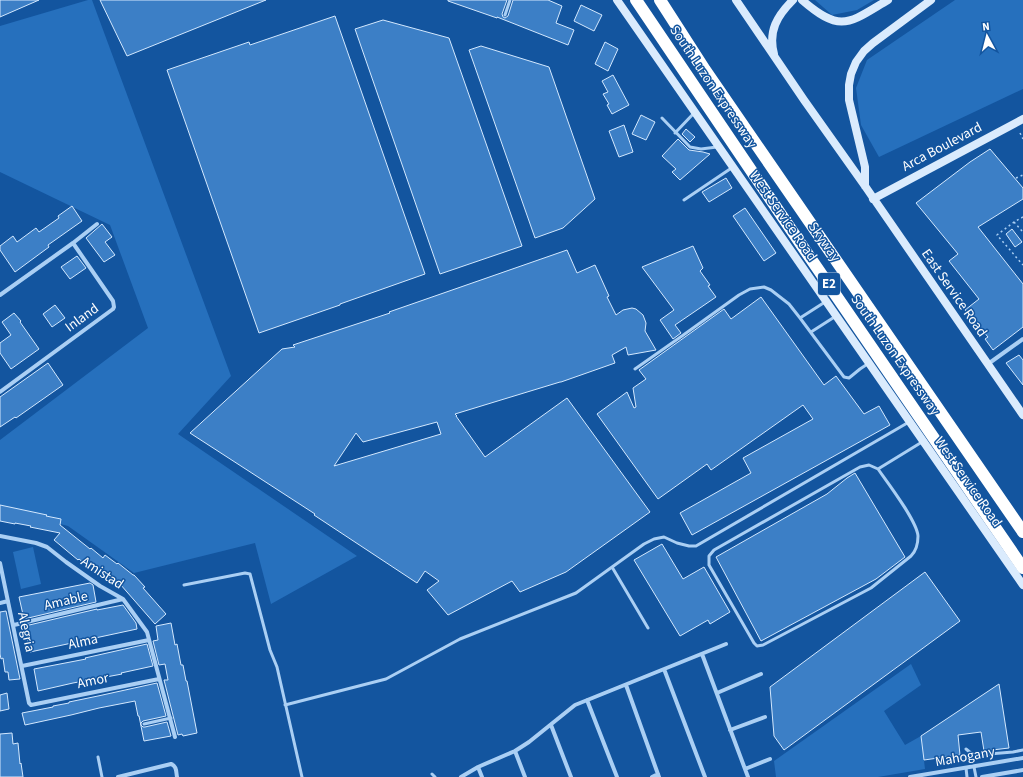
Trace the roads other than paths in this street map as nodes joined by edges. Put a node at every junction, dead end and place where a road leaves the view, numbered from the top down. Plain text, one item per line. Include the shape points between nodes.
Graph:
1 (510, 0) edge
2 (617, 0) edge
3 (636, 0) edge
4 (643, 0) edge
5 (660, 0) edge
6 (736, 0) edge
7 (793, 0) edge
8 (802, 0) edge
9 (888, 0) edge
10 (931, 0) edge
11 (505, 16) dead end
12 (775, 58) junction
13 (695, 112) junction
14 (662, 118) dead end
15 (1023, 119) edge
16 (675, 133) junction
17 (719, 147) junction
18 (733, 167) junction
19 (865, 186) junction
20 (873, 199) junction
21 (684, 200) dead end
22 (97, 224) dead end
23 (73, 243) junction
24 (0, 295) edge
25 (826, 301) junction
26 (836, 316) junction
27 (800, 318) junction
28 (811, 332) junction
29 (1023, 339) edge
30 (869, 363) junction
31 (987, 364) junction
32 (635, 369) dead end
33 (0, 392) edge
34 (1023, 415) edge
35 (910, 422) junction
36 (923, 441) junction
37 (878, 469) junction
38 (1023, 526) edge
39 (1023, 532) edge
40 (0, 536) edge
41 (1023, 559) edge
42 (0, 563) edge
43 (612, 567) junction
44 (1023, 568) edge
45 (184, 585) dead end
46 (1023, 585) edge
47 (123, 599) junction
48 (8, 601) junction
49 (0, 603) edge
50 (14, 625) junction
51 (648, 628) dead end
52 (149, 640) junction
53 (726, 644) dead end
54 (702, 654) junction
55 (22, 666) junction
56 (664, 669) junction
57 (761, 674) dead end
58 (159, 678) junction
59 (626, 685) junction
60 (717, 693) junction
61 (587, 700) junction
62 (31, 704) joint
63 (285, 705) junction
64 (765, 717) dead end
65 (170, 718) junction
66 (144, 724) dead end
67 (551, 725) junction
68 (730, 730) junction
69 (175, 736) dead end
70 (966, 749) dead end
71 (1023, 750) edge
72 (515, 751) junction
73 (98, 757) dead end
74 (1023, 758) edge
75 (770, 759) dead end
76 (478, 767) junction
77 (974, 767) junction
78 (966, 768) junction
79 (745, 769) junction
80 (1023, 770) edge
81 (659, 776) edge
82 (102, 777) edge
83 (118, 777) edge
84 (176, 777) edge
85 (302, 777) edge
86 (461, 777) edge
87 (482, 777) edge
88 (525, 777) edge
89 (571, 777) edge
90 (617, 777) edge
91 (652, 777) edge
92 (705, 777) edge
93 (748, 777) edge
94 (910, 777) edge
95 (967, 777) edge
96 (976, 777) edge
97 (982, 777) edge

1 - 11 lane
2 - 13 main road, West Service Road
3 - 44 highway, South Luzon Expressway / E2
4 - 41 highway, Skyway / E2 via 690,76
5 - 38 highway, South Luzon Expressway / E2
5 - 39 highway, Skyway / E2 via 705,70
6 - 12 main road, East Service Road
7 - 12 main road via 773,28
8 - 9 main road via 824,17 845,22
10 - 19 main road via 864,51 851,74 849,100 865,167
12 - 19 main road, East Service Road
13 - 16 lane
13 - 17 main road, West Service Road
14 - 16 lane
15 - 20 main road, Arca Boulevard
16 - 17 lane via 690,147
17 - 18 main road, West Service Road
18 - 21 lane
18 - 25 main road, West Service Road
19 - 20 main road, East Service Road
20 - 31 main road, East Service Road
22 - 23 street
23 - 24 street
23 - 33 street, Inland via 113,301 114,307
25 - 26 main road, West Service Road
25 - 27 lane
26 - 28 lane
26 - 30 main road, West Service Road
27 - 28 lane
27 - 32 lane via 789,304 771,290 764,287 750,289
28 - 30 lane via 844,378 849,378
29 - 31 street
30 - 35 main road, West Service Road
31 - 34 main road, East Service Road
35 - 36 main road, West Service Road
35 - 43 lane via 696,546 677,543 664,537 654,539
36 - 37 lane
36 - 46 main road, West Service Road
37 - 37 lane via 912,519 918,535 915,552 871,588 757,646 708,565 709,556 714,550 860,467 869,465
40 - 47 street, Amistad via 47,547 100,586
42 - 48 street, Alegria
43 - 51 lane
43 - 63 lane via 576,593 460,639 386,679
45 - 63 lane via 250,574
47 - 50 street, Amable
47 - 52 street, Amistad via 147,632
48 - 49 street
48 - 50 street, Alegria
50 - 55 street, Alegria
52 - 55 street, Alma
52 - 58 street, Amistad
53 - 54 street
54 - 56 street
54 - 60 street
55 - 62 street, Alegria
56 - 59 street
56 - 92 street
57 - 60 street
58 - 62 street, Amor
58 - 65 street, Amistad
59 - 61 street
59 - 81 street
60 - 68 street
61 - 67 street via 575,705
61 - 90 street
63 - 85 lane
64 - 68 street
65 - 66 lane
65 - 69 street, Amistad
67 - 72 street
67 - 89 street
68 - 79 street
70 - 71 lane via 977,755
72 - 76 street
72 - 88 street
73 - 82 lane
74 - 77 street, Mahogany
75 - 79 street
76 - 86 street
76 - 87 street
77 - 78 street, Mahogany
77 - 96 lane
78 - 94 street, Mahogany
78 - 95 lane
79 - 93 street
80 - 97 street, Mahogany
81 - 91 street
83 - 84 street via 173,764 176,768

